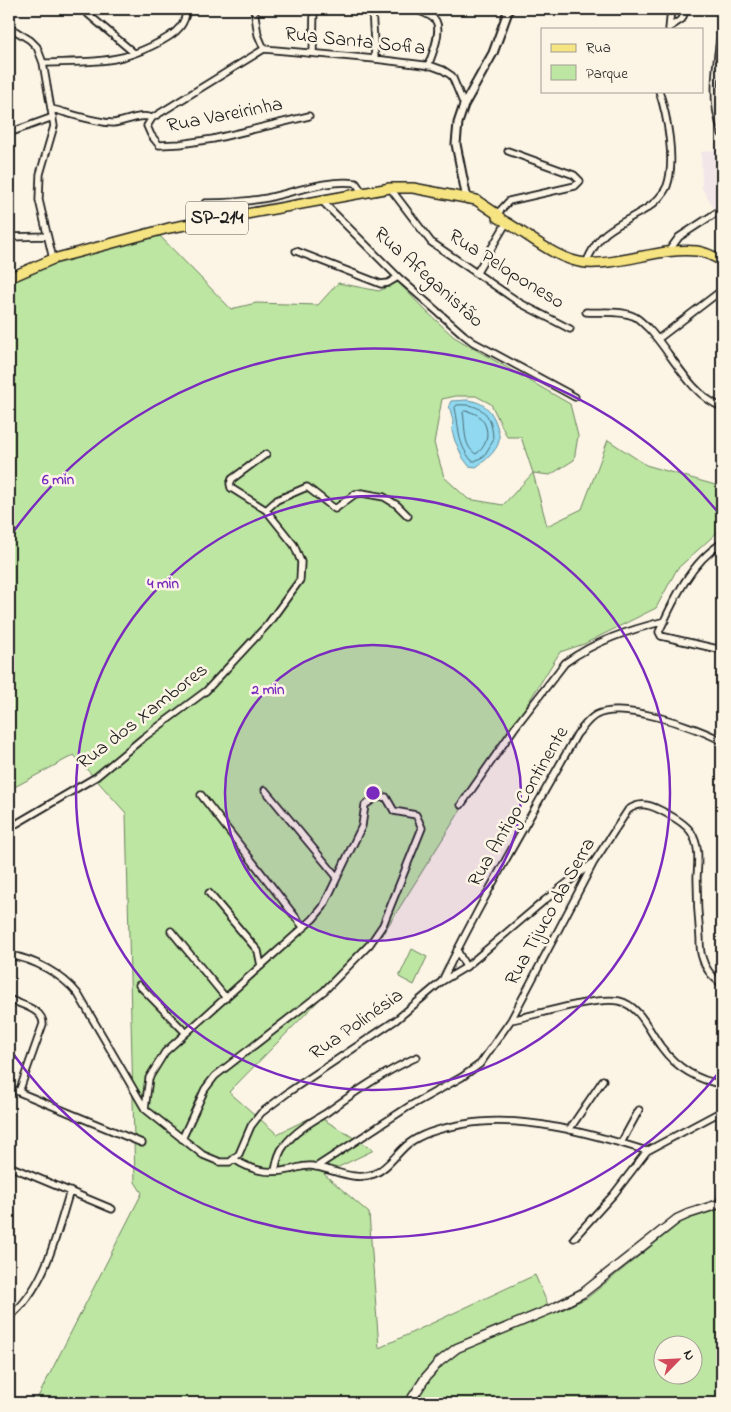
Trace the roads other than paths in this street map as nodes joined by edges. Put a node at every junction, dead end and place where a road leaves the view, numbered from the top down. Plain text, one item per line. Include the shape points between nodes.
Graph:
1 (85, 9) edge
2 (187, 9) edge
3 (254, 9) edge
4 (314, 9) edge
5 (372, 9) edge
6 (415, 9) edge
7 (509, 9) edge
8 (671, 9) edge
9 (686, 9) edge
10 (9, 27) edge
11 (722, 27) edge
12 (669, 28) edge
13 (264, 49) junction
14 (134, 53) junction
15 (314, 53) junction
16 (375, 59) junction
17 (43, 63) junction
18 (428, 66) junction
19 (659, 92) edge
20 (464, 105) junction
21 (52, 109) junction
22 (309, 116) dead end
23 (53, 117) junction
24 (152, 118) junction
25 (9, 133) edge
26 (722, 134) edge
27 (508, 151) dead end
28 (390, 188) junction
29 (362, 192) junction
30 (463, 199) junction
31 (321, 200) junction
32 (205, 202) dead end
33 (722, 209) edge
34 (502, 219) junction
35 (46, 236) junction
36 (9, 237) edge
37 (296, 250) dead end
38 (667, 253) junction
39 (53, 259) junction
40 (722, 261) edge
41 (586, 263) junction
42 (476, 274) junction
43 (398, 277) junction
44 (9, 278) edge
45 (722, 290) edge
46 (586, 312) dead end
47 (570, 328) dead end
48 (658, 339) junction
49 (575, 397) dead end
50 (722, 407) edge
51 (266, 454) dead end
52 (266, 510) junction
53 (408, 516) dead end
54 (722, 543) edge
55 (665, 620) junction
56 (722, 650) edge
57 (722, 741) edge
58 (265, 790) dead end
59 (201, 795) dead end
60 (460, 805) dead end
61 (9, 828) edge
62 (594, 862) junction
63 (338, 877) junction
64 (209, 893) dead end
65 (304, 928) junction
66 (171, 931) dead end
67 (457, 950) junction
68 (9, 955) edge
69 (261, 966) junction
70 (466, 967) junction
71 (441, 982) junction
72 (722, 984) edge
73 (139, 985) dead end
74 (226, 998) junction
75 (9, 999) edge
76 (511, 1020) junction
77 (186, 1033) junction
78 (417, 1057) dead end
79 (603, 1080) dead end
80 (722, 1084) edge
81 (9, 1088) edge
82 (19, 1092) junction
83 (145, 1109) junction
84 (639, 1110) dead end
85 (722, 1111) edge
86 (569, 1130) junction
87 (182, 1139) junction
88 (142, 1143) dead end
89 (621, 1143) junction
90 (647, 1151) junction
91 (234, 1159) junction
92 (9, 1166) edge
93 (316, 1167) junction
94 (275, 1171) junction
95 (70, 1191) junction
96 (722, 1192) edge
97 (721, 1203) edge
98 (112, 1209) dead end
99 (574, 1238) dead end
100 (9, 1318) edge
101 (409, 1403) edge

1 - 14 street
2 - 14 street via 175,32
3 - 13 street, Rua Santa Sofia
4 - 15 street
5 - 16 street
6 - 18 street via 437,24 436,43
7 - 20 street via 492,54
8 - 12 street
9 - 12 street via 682,19
10 - 17 street via 37,47
11 - 26 street via 715,92
13 - 15 street, Rua Santa Sofia
13 - 24 street
14 - 17 street via 115,59
15 - 16 street, Rua Santa Sofia
16 - 18 street, Rua Santa Sofia
17 - 21 street
18 - 20 street, Rua Santa Sofia via 452,76
19 - 41 street via 667,121 670,166 667,185 651,205 605,232 596,241
20 - 30 street via 456,144
21 - 23 street
21 - 24 street via 108,123 144,116
22 - 24 street, Rua Vareirinha via 226,136 164,146 150,135 147,126
23 - 25 street
23 - 35 street via 52,135 44,157 39,188
27 - 34 street via 574,175 580,181 575,186 509,202
28 - 29 main road, SP-214
28 - 30 main road, SP-214 via 413,188
28 - 42 street, Rua Peloponeso via 431,242
29 - 31 main road, SP-214
29 - 32 street via 356,183 342,183 240,202
30 - 34 main road, SP-214
31 - 39 main road, SP-214 via 177,226
31 - 43 street, Rua Afeganistão
33 - 38 street via 679,237
34 - 41 main road, SP-214 via 544,246
34 - 42 street
35 - 36 street
35 - 39 street
37 - 43 street via 381,284
38 - 40 main road, SP-214 via 699,251
38 - 41 main road, SP-214
39 - 44 main road, SP-214
42 - 47 street, Rua Peloponeso via 520,304
43 - 49 street, Rua Afeganistão via 473,342
45 - 48 street
46 - 48 street via 634,316
48 - 50 street via 694,387
51 - 52 street, Rua dos Xambores via 230,484 231,488
52 - 53 street via 277,500 307,487 335,510 355,494 362,493 384,496
52 - 61 street, Rua dos Xambores via 294,545 301,562 300,580 279,610 206,691 96,776
54 - 55 street via 696,566
55 - 56 street via 660,630 662,636
55 - 60 street via 617,635 565,663
57 - 67 street, Rua Antigo Continente via 656,716 616,711 589,720 570,746
58 - 63 street
59 - 65 street
62 - 70 street, Rua Polinésia
62 - 72 street, Rua Tijuco da Serra via 633,806 649,805 686,826 697,847 701,957 706,969
62 - 76 street, Rua Tijuco da Serra
63 - 65 street via 323,907
63 - 87 street via 362,826 365,805 375,798 386,797 394,811 416,815 422,828 383,925 370,944 324,991 215,1076 204,1089
64 - 69 street via 258,952
65 - 69 street
66 - 74 street
67 - 70 street
67 - 71 street, Rua Antigo Continente
68 - 83 street via 52,971 70,984
69 - 74 street
70 - 71 street, Rua Polinésia
71 - 91 street, Rua Polinésia via 396,1020 261,1113 250,1126
73 - 77 street
74 - 77 street
75 - 82 street via 39,1013 43,1020
76 - 80 street via 588,1003 621,1002 636,1010 673,1060 699,1077
76 - 93 street, Rua Tijuco da Serra via 472,1072 408,1107
77 - 83 street via 165,1052 149,1078
78 - 94 street via 370,1082 300,1130 282,1148
79 - 86 street
81 - 82 street
82 - 88 street
83 - 87 street
84 - 89 street
85 - 90 street
86 - 89 street
86 - 93 street via 505,1122 466,1124 420,1137 375,1174 364,1177
87 - 91 street via 203,1155 220,1162
89 - 90 street
90 - 99 street
91 - 94 street via 245,1166
92 - 95 street
93 - 94 street
95 - 98 street
95 - 100 street via 42,1273 23,1304
96 - 97 street
97 - 101 main road via 677,1219 583,1293 457,1348 426,1377

